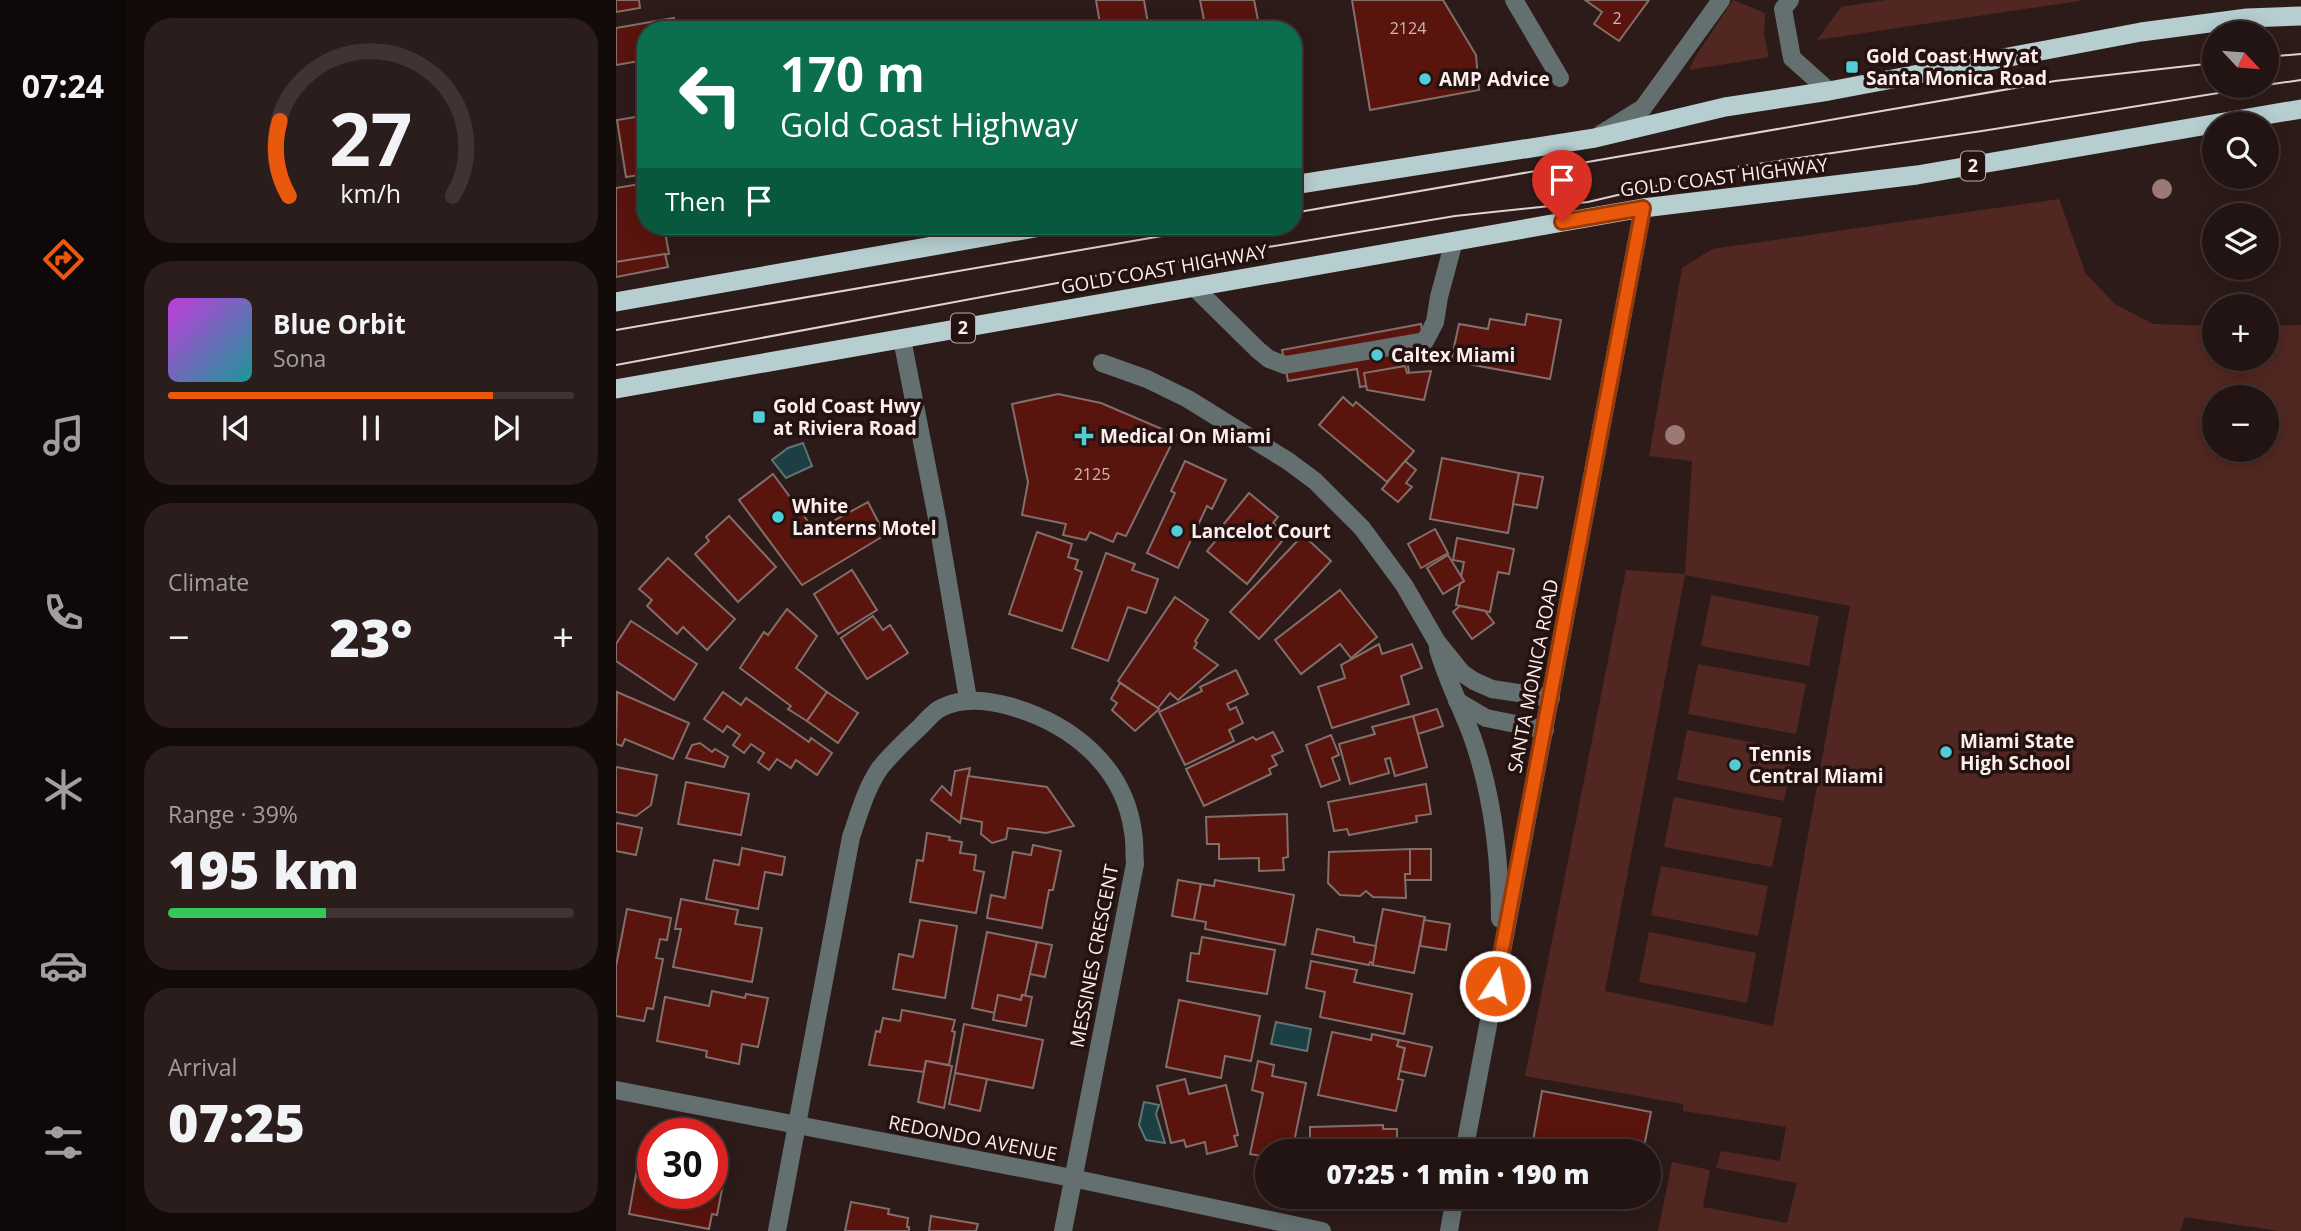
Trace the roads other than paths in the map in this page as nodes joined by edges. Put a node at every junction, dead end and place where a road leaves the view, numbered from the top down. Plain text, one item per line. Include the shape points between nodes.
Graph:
1 (1514, 0) edge
2 (1721, 0) edge
3 (1781, 3) edge
4 (2301, 16) edge
5 (1560, 78) dead end
6 (1829, 91) junction
7 (2301, 109) edge
8 (1595, 138) junction
9 (1302, 184) edge
10 (1643, 208) junction
11 (995, 235) edge
12 (1454, 241) junction
13 (1194, 287) junction
14 (616, 302) edge
15 (902, 338) junction
16 (1102, 363) dead end
17 (616, 389) edge
18 (1437, 642) junction
19 (1550, 698) junction
20 (968, 699) junction
21 (1457, 701) junction
22 (1545, 730) junction
23 (1501, 959) junction
24 (616, 1090) edge
25 (798, 1126) junction
26 (1466, 1139) edge
27 (1072, 1178) junction
28 (1453, 1209) edge
29 (777, 1231) edge
30 (1063, 1231) edge
31 (1322, 1231) edge
32 (1449, 1231) edge

1 - 5 street
2 - 8 street via 1643,108
3 - 6 street via 1792,58
4 - 6 highway via 2141,32
6 - 8 highway via 1725,107
7 - 10 highway, GOLD COAST HIGHWAY / 2 via 1917,175
8 - 9 highway
10 - 12 highway, GOLD COAST HIGHWAY / 2
10 - 19 street, SANTA MONICA ROAD
11 - 14 highway
12 - 13 highway, GOLD COAST HIGHWAY / 2
12 - 13 street via 1435,322 1424,341 1285,365 1269,359
13 - 15 highway, GOLD COAST HIGHWAY / 2
15 - 17 highway, GOLD COAST HIGHWAY / 2
15 - 20 street
16 - 18 street via 1188,398 1315,481 1362,528 1404,585
18 - 19 street via 1474,681 1492,689
18 - 21 street
19 - 22 street, SANTA MONICA ROAD
20 - 25 street via 940,708 909,737 880,769 863,800 851,837
20 - 27 street, MESSINES CRESCENT via 1036,713 1090,748 1124,796 1133,831 1135,864
21 - 22 street via 1486,718
21 - 23 street via 1480,761 1494,822
22 - 23 street, SANTA MONICA ROAD
23 - 26 street, SANTA MONICA ROAD
24 - 25 street, REDONDO AVENUE
25 - 27 street, REDONDO AVENUE
25 - 29 street
27 - 30 street, MESSINES CRESCENT
27 - 31 street, REDONDO AVENUE
28 - 32 street

